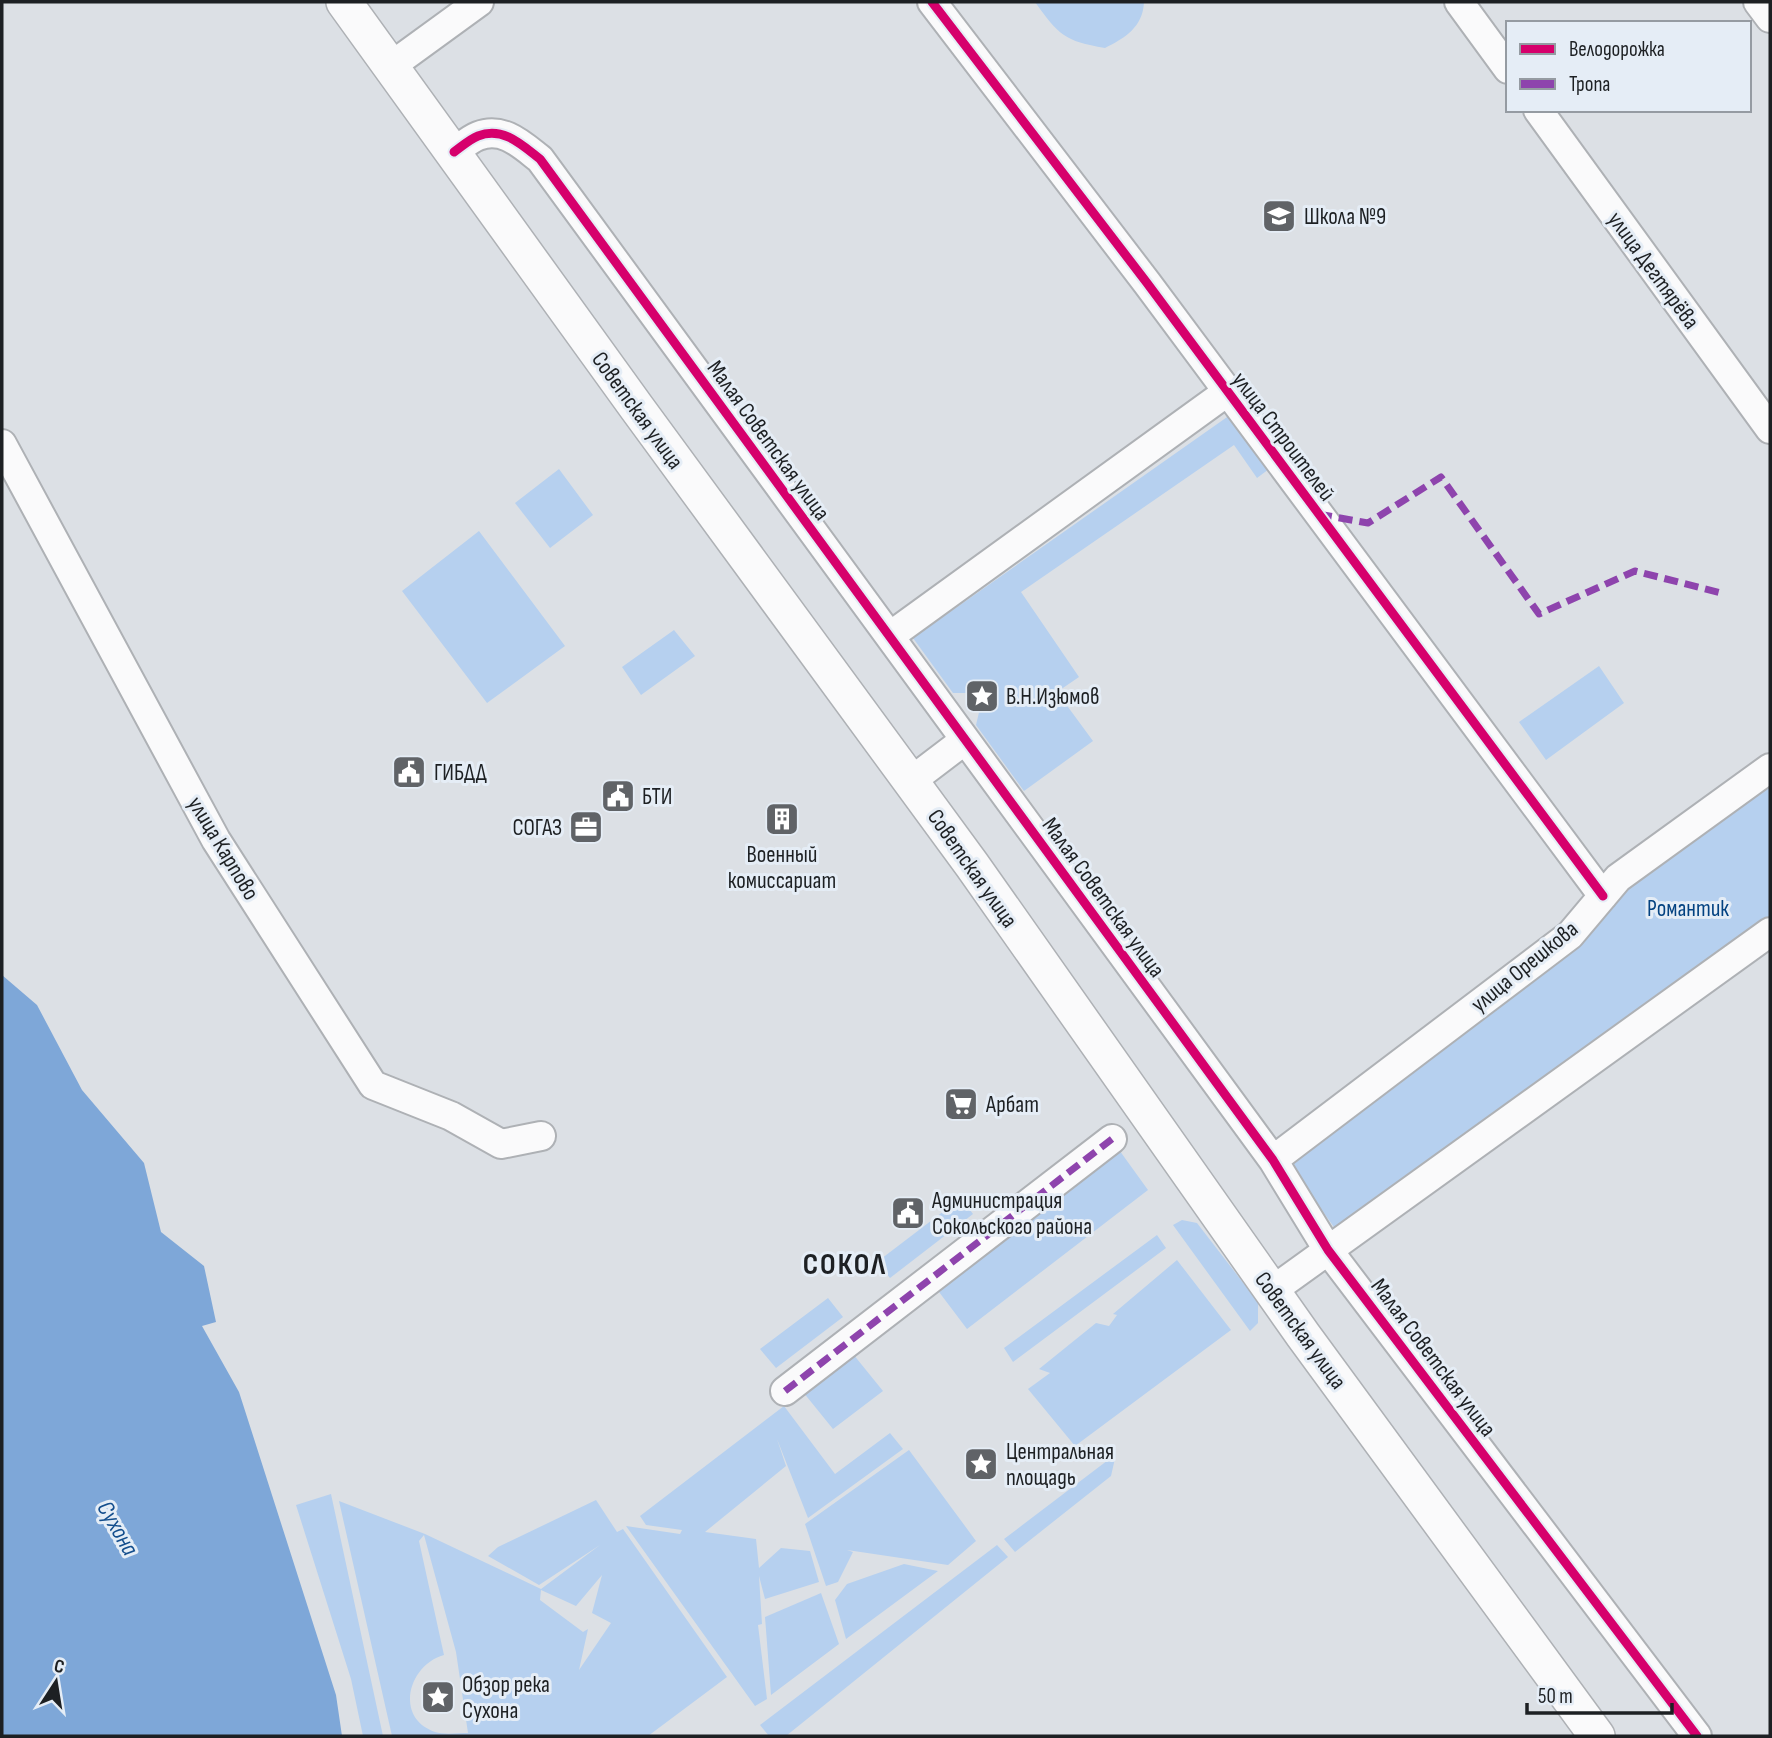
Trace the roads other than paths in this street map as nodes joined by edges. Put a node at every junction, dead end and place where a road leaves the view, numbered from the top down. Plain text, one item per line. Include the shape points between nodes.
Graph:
1 (344, 2) edge
2 (479, 2) edge
3 (932, 2) edge
4 (1459, 2) edge
5 (1758, 2) edge
6 (1770, 18) edge
7 (391, 66) junction
8 (1506, 66) edge
9 (1539, 112) edge
10 (454, 152) junction
11 (1227, 392) junction
12 (1770, 429) edge
13 (2, 444) edge
14 (890, 636) junction
15 (965, 740) junction
16 (1770, 768) edge
17 (911, 781) junction
18 (1602, 896) junction
19 (1770, 932) edge
20 (541, 1136) dead end
21 (1112, 1139) dead end
22 (1273, 1160) junction
23 (1328, 1250) junction
24 (1273, 1290) junction
25 (785, 1391) dead end
26 (1597, 1736) edge
27 (1697, 1736) edge

1 - 7 main road, Советская улица
2 - 7 street
3 - 11 street, улица Строителей
4 - 8 street
5 - 6 street
7 - 10 main road, Советская улица
9 - 12 street, улица Дегтярёва
10 - 14 street, Малая Советская улица via 477,136 496,133 517,140 540,159
10 - 17 main road, Советская улица
11 - 14 street
11 - 18 street, улица Строителей
13 - 20 street, улица Карпово via 216,840 373,1085 451,1116 501,1143
14 - 15 street, Малая Советская улица
15 - 17 street
15 - 22 street, Малая Советская улица
16 - 18 street, улица Орешкова via 1618,878
17 - 24 main road, Советская улица
18 - 22 street, улица Орешкова via 1570,935
19 - 23 street
21 - 25 street
22 - 23 street, Малая Советская улица
23 - 24 street
23 - 27 street, Малая Советская улица
24 - 26 main road, Советская улица

